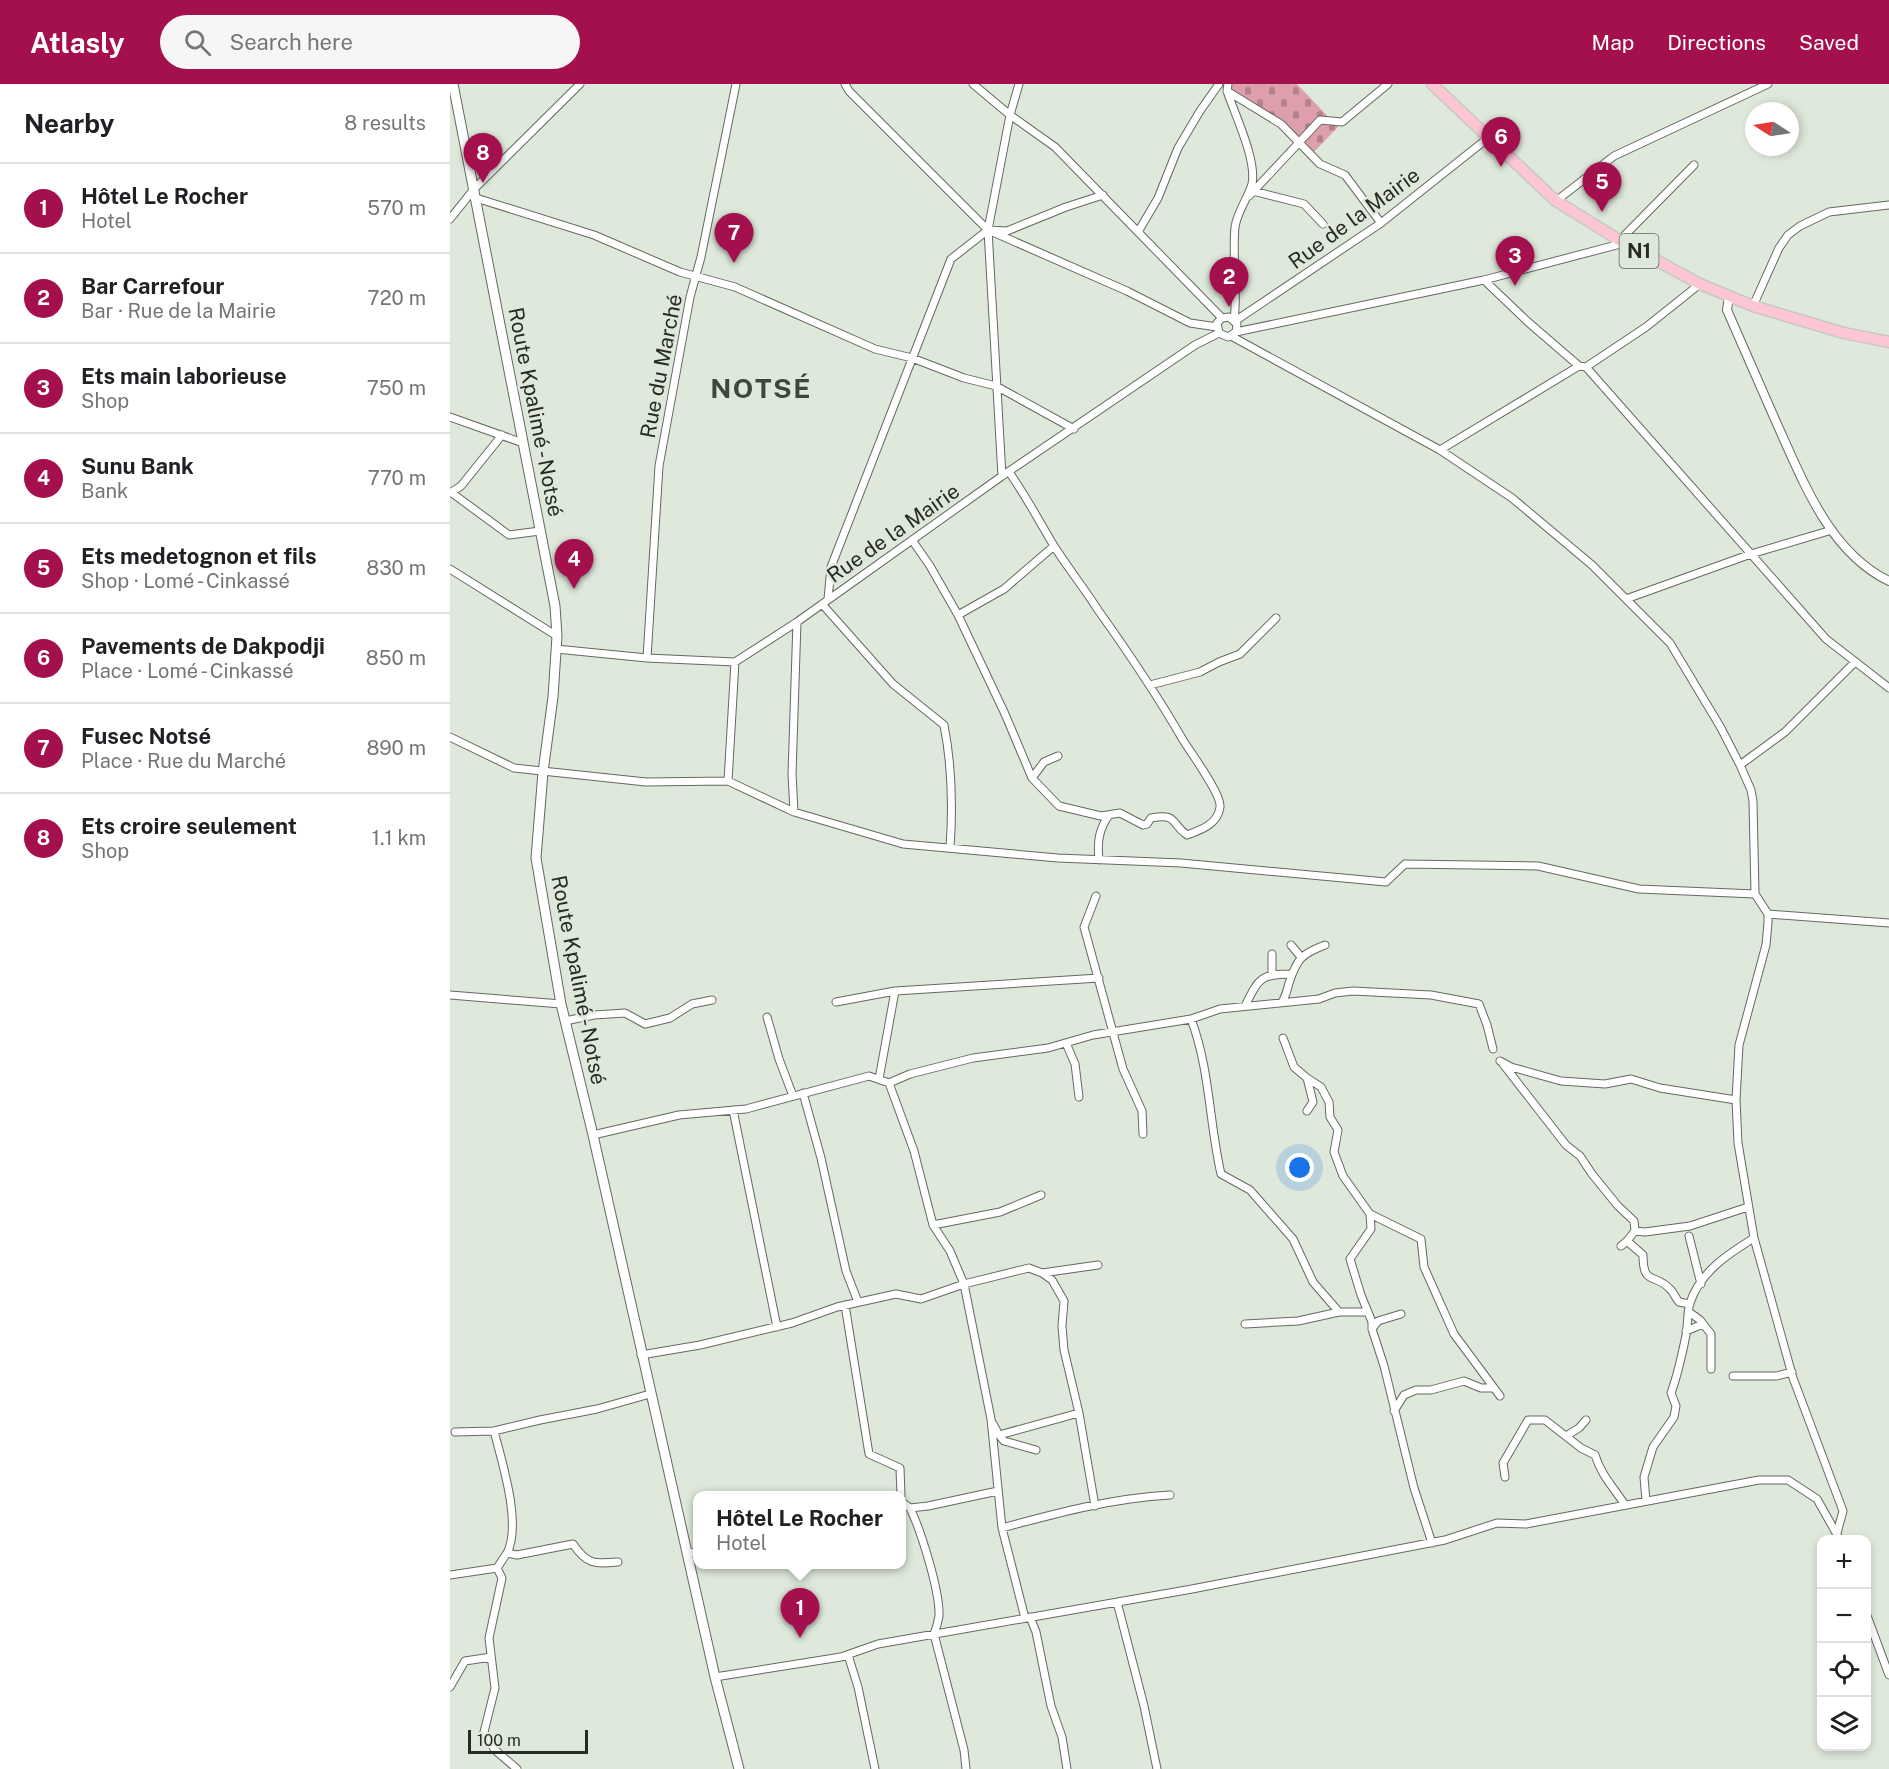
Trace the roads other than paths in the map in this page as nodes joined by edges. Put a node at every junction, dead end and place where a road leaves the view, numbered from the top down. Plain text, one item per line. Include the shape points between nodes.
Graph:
1 (453, 84) edge
2 (580, 84) edge
3 (736, 84) edge
4 (845, 84) edge
5 (973, 84) edge
6 (1019, 84) edge
7 (1219, 84) edge
8 (1388, 84) edge
9 (1432, 84) edge
10 (1768, 84) edge
11 (1227, 87) edge
12 (1010, 115) junction
13 (1488, 138) junction
14 (1299, 142) junction
15 (1695, 165) dead end
16 (1253, 191) junction
17 (475, 193) junction
18 (1102, 195) junction
19 (1246, 201) junction
20 (1556, 201) junction
21 (1889, 205) edge
22 (450, 219) edge
23 (1381, 223) junction
24 (1323, 224) dead end
25 (988, 230) junction
26 (1138, 232) junction
27 (1622, 241) junction
28 (695, 276) junction
29 (1485, 280) junction
30 (1700, 284) junction
31 (1730, 297) junction
32 (1753, 306) junction
33 (1222, 318) junction
34 (1234, 320) junction
35 (1218, 330) junction
36 (1234, 334) junction
37 (1889, 342) edge
38 (912, 358) junction
39 (1583, 366) junction
40 (996, 386) junction
41 (450, 417) edge
42 (1074, 429) junction
43 (502, 435) junction
44 (523, 443) junction
45 (1440, 450) junction
46 (1009, 472) junction
47 (1002, 476) junction
48 (451, 493) edge
49 (1832, 530) junction
50 (540, 531) junction
51 (912, 540) junction
52 (1054, 546) junction
53 (1751, 554) junction
54 (450, 569) edge
55 (1889, 582) edge
56 (1626, 599) junction
57 (825, 601) junction
58 (958, 615) junction
59 (1276, 618) dead end
60 (797, 622) junction
61 (556, 636) junction
62 (556, 649) junction
63 (647, 658) junction
64 (735, 662) junction
65 (1855, 662) junction
66 (1150, 685) junction
67 (1889, 688) edge
68 (450, 737) edge
69 (1058, 756) dead end
70 (1740, 765) junction
71 (543, 772) junction
72 (1032, 778) junction
73 (728, 781) junction
74 (794, 812) junction
75 (1109, 815) junction
76 (950, 848) junction
77 (1099, 860) junction
78 (1755, 894) junction
79 (1096, 896) dead end
80 (1768, 914) junction
81 (1889, 923) edge
82 (1291, 945) dead end
83 (1325, 945) dead end
84 (1272, 954) dead end
85 (1301, 957) junction
86 (1272, 974) junction
87 (1292, 974) junction
88 (1099, 978) junction
89 (895, 991) junction
90 (450, 995) edge
91 (712, 1000) dead end
92 (836, 1002) dead end
93 (1282, 1002) junction
94 (561, 1004) junction
95 (1245, 1006) junction
96 (767, 1017) dead end
97 (1191, 1019) junction
98 (565, 1021) junction
99 (1113, 1032) junction
100 (1283, 1038) dead end
101 (1066, 1042) junction
102 (1492, 1048) dead end
103 (1307, 1078) junction
104 (879, 1079) junction
105 (889, 1083) junction
106 (803, 1093) junction
107 (793, 1096) junction
108 (1078, 1097) dead end
109 (1736, 1100) junction
110 (733, 1110) junction
111 (1307, 1111) dead end
112 (1143, 1134) dead end
113 (593, 1135) junction
114 (1041, 1195) dead end
115 (1748, 1207) junction
116 (1370, 1214) junction
117 (933, 1226) junction
118 (1635, 1232) junction
119 (1689, 1236) dead end
120 (1754, 1238) junction
121 (1098, 1265) dead end
122 (1042, 1273) junction
123 (964, 1284) junction
124 (1701, 1284) junction
125 (858, 1302) junction
126 (845, 1305) junction
127 (1689, 1309) junction
128 (1338, 1312) junction
129 (1368, 1312) junction
130 (1401, 1314) dead end
131 (1245, 1324) dead end
132 (1703, 1324) junction
133 (777, 1327) junction
134 (1372, 1329) junction
135 (1686, 1332) junction
136 (641, 1354) junction
137 (1712, 1369) dead end
138 (1792, 1372) junction
139 (1733, 1376) dead end
140 (1494, 1388) junction
141 (650, 1394) junction
142 (1500, 1396) dead end
143 (1394, 1411) junction
144 (1079, 1413) junction
145 (991, 1419) junction
146 (1586, 1420) dead end
147 (494, 1431) junction
148 (455, 1432) dead end
149 (999, 1435) junction
150 (1566, 1436) junction
151 (1036, 1450) dead end
152 (1505, 1477) dead end
153 (901, 1491) edge
154 (998, 1491) junction
155 (1170, 1495) dead end
156 (1646, 1501) junction
157 (906, 1505) edge
158 (1625, 1505) junction
159 (1095, 1506) junction
160 (910, 1508) junction
161 (1002, 1528) junction
162 (1838, 1535) edge
163 (1839, 1535) edge
164 (1432, 1543) junction
165 (693, 1552) edge
166 (507, 1553) junction
167 (687, 1554) junction
168 (618, 1562) dead end
169 (496, 1568) junction
170 (450, 1575) edge
171 (1118, 1602) junction
172 (1028, 1618) junction
173 (1871, 1626) edge
174 (934, 1634) junction
175 (848, 1655) junction
176 (491, 1657) junction
177 (1889, 1675) edge
178 (716, 1677) junction
179 (450, 1687) edge
180 (517, 1769) edge
181 (739, 1769) edge
182 (875, 1769) edge
183 (966, 1769) edge
184 (1067, 1769) edge
185 (1157, 1769) edge

1 - 17 main road, Route Kpalimé - Notsé
2 - 17 street
3 - 28 street, Rue du Marché
4 - 25 street
5 - 12 street
6 - 12 street
7 - 26 street via 1178,148 1158,198
8 - 14 street via 1342,122 1320,120
9 - 13 highway, N1
10 - 20 street via 1614,156
11 - 14 street via 1281,124
11 - 19 street via 1253,167
12 - 18 street via 1055,147
12 - 25 street
13 - 20 highway, N1
13 - 23 street, Rue de la Mairie
14 - 16 street
14 - 23 street via 1320,164 1345,175
15 - 27 street
16 - 19 street
16 - 24 street via 1304,204
17 - 22 street
17 - 28 street
17 - 44 main road, Route Kpalimé - Notsé
18 - 25 street via 1007,231
18 - 26 street
19 - 34 street via 1235,225
20 - 27 highway, N1
21 - 32 street via 1829,212 1800,225 1779,248
23 - 34 street, Rue de la Mairie
25 - 35 street via 1190,323
25 - 38 street via 951,259
25 - 40 street
26 - 33 street
27 - 29 street
27 - 30 highway, N1
28 - 38 street via 735,287 875,349
28 - 63 street, Rue du Marché via 659,466
29 - 36 street
29 - 39 street via 1528,322
30 - 31 highway, N1
30 - 39 street via 1646,327
31 - 32 highway, N1
31 - 49 street via 1727,309 1809,495
32 - 37 highway, N1
33 - 34 street
33 - 35 street
34 - 36 street
35 - 36 street via 1224,337
35 - 42 street, Rue de la Mairie
36 - 45 street
38 - 40 street
38 - 57 street via 831,567
39 - 45 street
39 - 53 street
40 - 42 street
40 - 47 street
41 - 43 street
42 - 46 street, Rue de la Mairie
43 - 44 street
43 - 48 street via 479,466
44 - 50 main road, Route Kpalimé - Notsé
45 - 56 street via 1512,498
46 - 47 street, Rue de la Mairie
46 - 52 street
47 - 51 street, Rue de la Mairie
48 - 50 street via 509,535
49 - 53 street
49 - 55 street via 1873,574
50 - 61 main road, Route Kpalimé - Notsé via 552,587
51 - 57 street, Rue de la Mairie
51 - 58 street
52 - 58 street via 1004,589
52 - 66 street
53 - 56 street
53 - 65 street via 1826,639
54 - 61 street
56 - 70 street via 1670,643
57 - 60 street, Rue de la Mairie
57 - 76 street via 893,684 944,725 951,761
58 - 72 street
59 - 66 street via 1240,654 1200,672
60 - 64 street, Rue de la Mairie
60 - 74 street
61 - 62 main road, Route Kpalimé - Notsé
62 - 63 street
62 - 71 main road, Route Kpalimé - Notsé
63 - 64 street
64 - 73 street
65 - 67 street
65 - 70 street via 1785,732
66 - 75 street via 1211,782 1220,807 1215,820 1187,835 1168,816 1151,818 1143,825 1120,813
68 - 71 street via 514,768
69 - 72 street via 1044,762
70 - 78 street via 1753,801
71 - 73 street via 646,782
71 - 94 main road, Route Kpalimé - Notsé via 536,858
72 - 75 street via 1059,806
73 - 74 street
74 - 76 street via 903,844
75 - 77 street via 1097,843
76 - 77 street
77 - 78 street via 1181,863 1386,882 1405,864 1538,866 1639,889
78 - 80 street
79 - 88 street via 1084,927
80 - 81 street
80 - 109 street via 1766,945 1739,1045
82 - 85 street
83 - 85 street
84 - 86 street
85 - 87 street
86 - 87 street
86 - 95 street via 1257,982
87 - 93 street
88 - 89 street
88 - 99 street
89 - 92 street
89 - 104 street
90 - 94 street
91 - 98 street via 645,1024 625,1013
93 - 95 street
93 - 102 street via 1353,991 1431,995 1479,1004
94 - 98 main road, Route Kpalimé - Notsé
95 - 97 street
96 - 107 street
97 - 99 street
97 - 128 street via 1199,1041 1221,1174 1250,1190 1293,1239 1313,1282
98 - 113 main road, Route Kpalimé - Notsé
99 - 101 street
99 - 112 street via 1142,1111
100 - 103 street via 1294,1066
101 - 105 street via 973,1058
101 - 108 street via 1075,1064
103 - 111 street via 1313,1102
103 - 116 street via 1321,1087 1329,1102 1330,1117 1338,1130 1334,1152 1343,1176
104 - 105 street
104 - 106 street via 869,1076
105 - 117 street via 914,1151
106 - 107 street
106 - 125 street via 846,1271
107 - 110 street
109 - 115 street
109 - 118 street via 1660,1089 1631,1078 1605,1084 1561,1081 1511,1067 1500,1060 1566,1145 1580,1156 1634,1221
110 - 113 street via 678,1115
110 - 133 street
113 - 136 main road, Route Kpalimé - Notsé
114 - 117 street via 1000,1212
115 - 118 street via 1690,1226
115 - 120 street
116 - 129 street via 1371,1229 1350,1259
116 - 140 street via 1421,1239 1424,1267 1454,1334
117 - 123 street via 950,1251
118 - 127 street via 1624,1244 1643,1255 1647,1276 1672,1290
119 - 124 street
120 - 124 street via 1712,1268
120 - 138 street
121 - 122 street
122 - 123 street via 1029,1268
122 - 144 street via 1064,1301 1064,1350
123 - 125 street via 921,1299 896,1294
123 - 145 street
124 - 127 street
125 - 126 street
126 - 133 street
126 - 153 street via 869,1454 900,1468
127 - 132 street
127 - 135 street
128 - 129 street
128 - 131 street via 1298,1321
129 - 134 street
130 - 134 street via 1378,1322
132 - 135 street
132 - 137 street via 1711,1334
133 - 136 street
134 - 143 street
135 - 156 street via 1671,1393 1676,1406 1674,1417 1653,1447 1644,1477
136 - 141 main road, Route Kpalimé - Notsé
138 - 139 street
138 - 163 street via 1843,1512
140 - 142 street
140 - 143 street via 1464,1381 1416,1390 1404,1395
141 - 147 street
141 - 167 main road, Route Kpalimé - Notsé
143 - 164 street
144 - 149 street
144 - 159 street
145 - 149 street
145 - 154 street
146 - 150 street
147 - 148 street
147 - 166 street via 514,1526
149 - 151 street via 1004,1441
150 - 152 street via 1545,1420 1528,1420 1503,1463
150 - 158 street via 1594,1455 1599,1470
154 - 160 street
154 - 161 street
155 - 159 street
156 - 158 street
156 - 162 street via 1759,1480 1788,1480 1817,1499
157 - 160 street
158 - 164 street via 1526,1524 1497,1523
159 - 161 street
160 - 174 street via 934,1585 939,1616
161 - 172 street
164 - 171 street
165 - 167 street
166 - 168 street via 517,1555 573,1544 582,1557 596,1564
166 - 169 street
167 - 178 main road, Route Kpalimé - Notsé
169 - 170 street
169 - 176 street via 502,1578 489,1638
171 - 172 street
171 - 185 street
172 - 174 street
172 - 184 street via 1036,1632
173 - 177 street
174 - 175 street via 878,1644
174 - 183 street
175 - 178 street
175 - 182 street
176 - 179 street via 465,1661
176 - 180 street via 495,1688 484,1732 495,1750
178 - 181 main road, Route Kpalimé - Notsé

